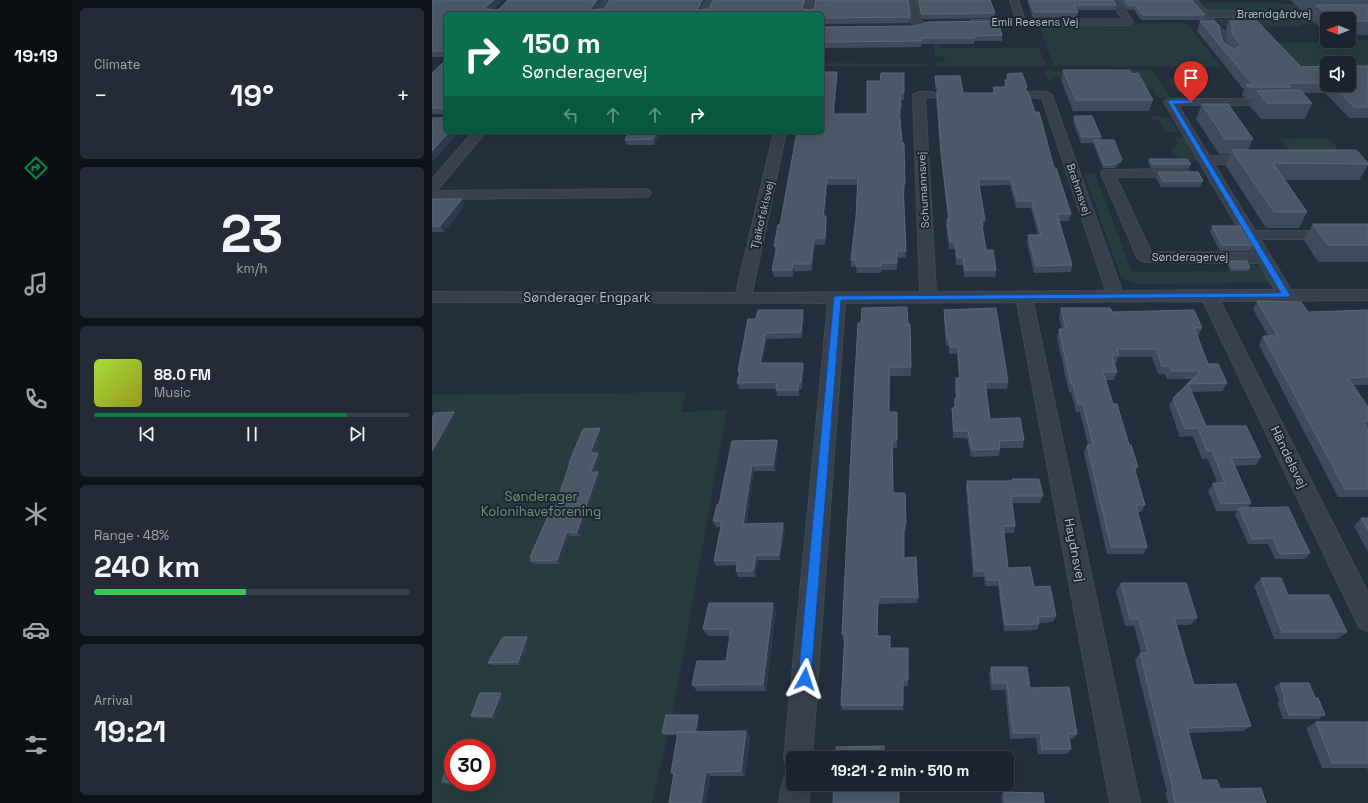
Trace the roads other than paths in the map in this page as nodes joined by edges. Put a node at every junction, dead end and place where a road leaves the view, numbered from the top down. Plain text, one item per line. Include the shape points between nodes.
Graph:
1 (610, 0) edge
2 (711, 0) edge
3 (812, 0) edge
4 (913, 0) edge
5 (1014, 0) edge
6 (1114, 0) edge
7 (1192, 0) edge
8 (601, 12) edge
9 (705, 12) edge
10 (809, 12) edge
11 (1204, 14) junction
12 (1368, 14) edge
13 (1021, 22) junction
14 (937, 23) edge
15 (960, 23) edge
16 (924, 25) junction
17 (907, 27) edge
18 (1231, 55) edge
19 (932, 95) dead end
20 (1032, 95) dead end
21 (1292, 102) edge
22 (478, 134) edge
23 (780, 134) edge
24 (1205, 160) junction
25 (1267, 160) edge
26 (1213, 173) junction
27 (432, 187) edge
28 (644, 193) dead end
29 (432, 195) edge
30 (1250, 235) junction
31 (1368, 235) edge
32 (1264, 258) junction
33 (1286, 295) junction
34 (1368, 295) edge
35 (1024, 296) junction
36 (1116, 296) junction
37 (1210, 296) junction
38 (432, 297) edge
39 (837, 297) junction
40 (928, 297) junction
41 (743, 298) junction
42 (1368, 619) edge
43 (799, 751) edge
44 (795, 791) edge
45 (794, 803) edge
46 (1125, 803) edge

1 - 8 street
2 - 9 street
3 - 10 street
4 - 16 street via 915,21
5 - 13 street
6 - 13 street, Emil Reesens Vej via 1128,22
7 - 11 street
11 - 12 street, Brændgårdvej
11 - 18 street via 1222,35 1222,45
13 - 15 street, Emil Reesens Vej
14 - 16 street
16 - 17 street
19 - 40 street, Schumannsvej via 919,95
20 - 36 street, Brahmsvej via 1046,95
21 - 24 street via 1170,102
22 - 27 street
23 - 41 street, Tjaikofskisvej
24 - 25 street
24 - 26 street
26 - 30 street
26 - 32 street, Sønderagervej via 1108,173 1145,257
28 - 29 street
30 - 31 street
30 - 32 street
32 - 33 street
33 - 34 street
33 - 37 street
35 - 36 street
35 - 40 street
35 - 46 street, Haydnsvej
36 - 37 street
37 - 42 street, Händelsvej
38 - 41 street, Sønderager Engpark
39 - 40 street
39 - 41 street
39 - 43 street
44 - 45 street

